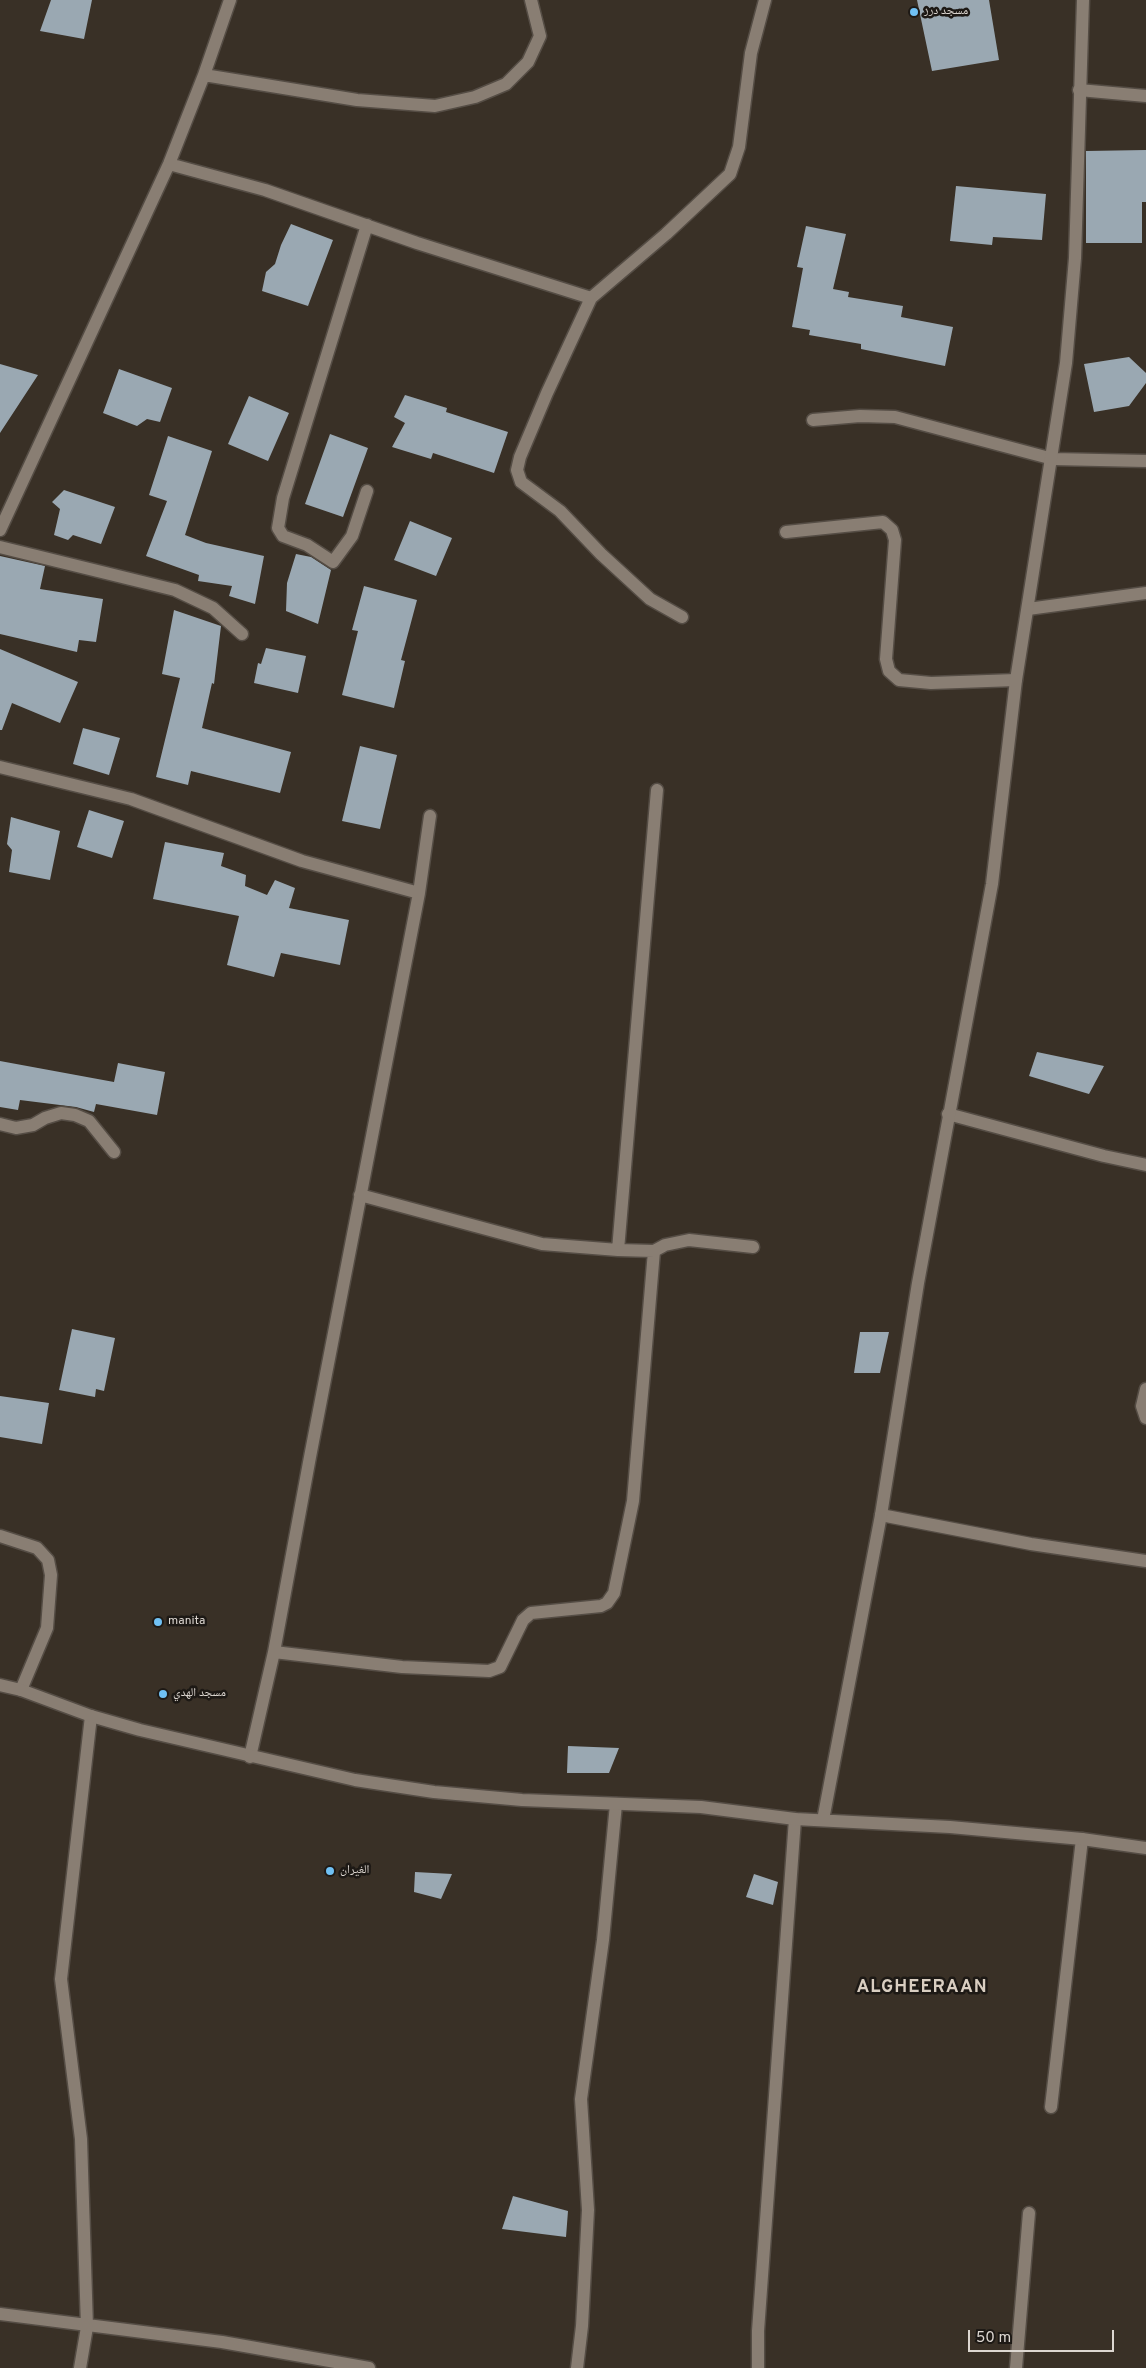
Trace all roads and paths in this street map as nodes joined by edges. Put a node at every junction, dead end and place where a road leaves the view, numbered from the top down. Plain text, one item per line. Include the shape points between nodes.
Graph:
1 (230, 0) edge
2 (531, 0) edge
3 (765, 0) edge
4 (1082, 0) edge
5 (204, 75) junction
6 (1079, 90) junction
7 (1146, 96) edge
8 (168, 164) junction
9 (368, 225) junction
10 (591, 298) junction
11 (813, 420) dead end
12 (1053, 459) junction
13 (1146, 461) edge
14 (367, 491) dead end
15 (0, 530) edge
16 (786, 532) dead end
17 (0, 547) edge
18 (1146, 593) edge
19 (1028, 609) junction
20 (682, 617) dead end
21 (242, 634) dead end
22 (1016, 680) junction
23 (0, 767) edge
24 (657, 790) dead end
25 (430, 816) dead end
26 (419, 893) junction
27 (948, 1114) junction
28 (0, 1124) edge
29 (114, 1152) dead end
30 (1146, 1165) edge
31 (360, 1195) junction
32 (753, 1247) dead end
33 (618, 1250) junction
34 (654, 1251) junction
35 (1146, 1389) edge
36 (1146, 1418) edge
37 (881, 1515) junction
38 (0, 1536) edge
39 (1146, 1561) edge
40 (274, 1652) junction
41 (0, 1685) edge
42 (21, 1690) junction
43 (91, 1716) junction
44 (250, 1757) junction
45 (616, 1804) junction
46 (796, 1819) junction
47 (823, 1820) junction
48 (1082, 1839) junction
49 (1146, 1848) edge
50 (1051, 2107) dead end
51 (1029, 2213) dead end
52 (0, 2314) edge
53 (87, 2327) junction
54 (80, 2368) edge
55 (369, 2368) edge
56 (577, 2368) edge
57 (758, 2368) edge
58 (1016, 2368) edge

1 - 5 street
2 - 5 street via 540,36 528,62 506,84 475,97 435,106 357,100
3 - 10 street via 751,54 739,147 730,174
4 - 6 street
5 - 8 street
6 - 7 street
6 - 12 street via 1075,258 1066,364
8 - 9 street via 265,190
8 - 15 street
9 - 10 street
9 - 14 street via 283,498 278,528 283,536 307,545 333,562 352,536
10 - 20 street via 547,393 517,470 521,482 560,510 650,599
11 - 12 street via 895,417
12 - 13 street
12 - 19 street
16 - 22 street via 883,522 892,530 895,540 886,660 889,671 899,680 931,683
17 - 21 street via 175,590 213,608
18 - 19 street
19 - 22 street
22 - 27 street via 992,884
23 - 26 street via 132,799 302,861
24 - 33 street
25 - 26 street
26 - 31 street
27 - 30 street
27 - 37 street
28 - 29 street via 16,1128 33,1125 61,1113 75,1114 89,1121
31 - 33 street via 542,1244
31 - 40 street
32 - 34 street via 689,1240
33 - 34 street
34 - 40 street via 633,1501 614,1593 607,1603 531,1613 523,1620 500,1667 489,1671 402,1667
35 - 36 street via 1142,1406
37 - 39 street via 1031,1544
37 - 47 street
38 - 42 street via 37,1548 48,1560 51,1575 47,1628
40 - 44 street
41 - 42 street
42 - 43 street
43 - 44 street
43 - 53 street via 61,1979 81,2139
44 - 45 street via 355,1780 434,1792
45 - 46 street via 702,1807
45 - 56 street via 603,1940 581,2099 588,2210
46 - 47 street
46 - 57 street via 758,2330
47 - 48 street
48 - 49 street
48 - 50 street
51 - 58 street
52 - 53 street
53 - 54 street
53 - 55 street via 222,2342

